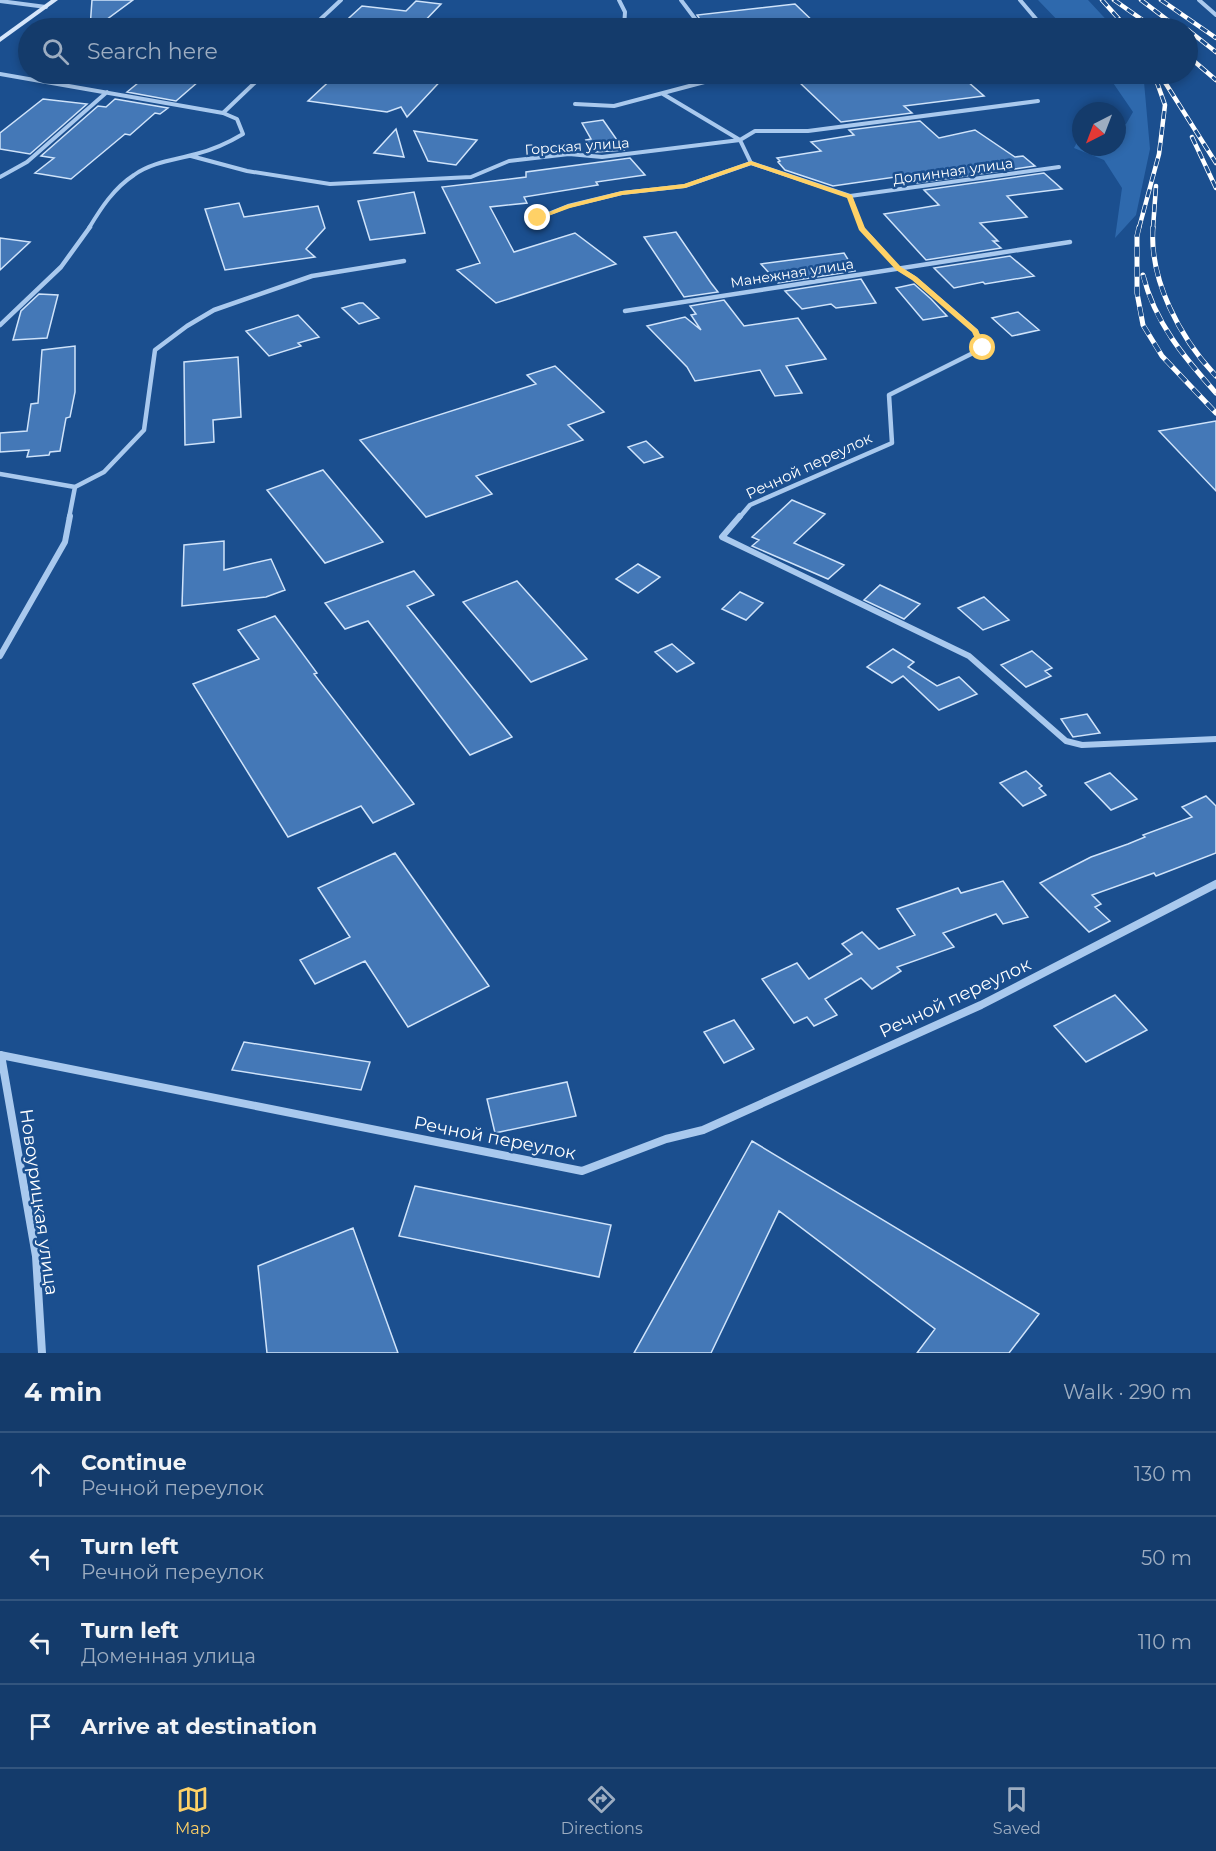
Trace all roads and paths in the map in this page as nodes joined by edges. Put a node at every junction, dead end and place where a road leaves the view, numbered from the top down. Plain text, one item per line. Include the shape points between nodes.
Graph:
1 (55, 0) edge
2 (341, 0) edge
3 (619, 0) edge
4 (681, 0) edge
5 (1020, 0) edge
6 (1199, 0) edge
7 (0, 2) edge
8 (45, 7) junction
9 (1216, 15) edge
10 (30, 18) edge
11 (322, 18) edge
12 (625, 18) edge
13 (694, 18) edge
14 (1035, 18) edge
15 (18, 27) edge
16 (0, 40) edge
17 (0, 75) edge
18 (18, 78) edge
19 (57, 84) edge
20 (253, 84) edge
21 (698, 84) edge
22 (107, 92) junction
23 (663, 94) junction
24 (1038, 101) dead end
25 (575, 104) dead end
26 (223, 113) junction
27 (740, 140) junction
28 (191, 156) junction
29 (751, 163) junction
30 (1059, 167) dead end
31 (0, 177) edge
32 (850, 196) junction
33 (538, 218) dead end
34 (1070, 242) dead end
35 (404, 261) dead end
36 (898, 268) junction
37 (625, 311) dead end
38 (0, 325) edge
39 (0, 474) edge
40 (75, 487) junction
41 (0, 656) edge
42 (1216, 740) edge
43 (1216, 884) edge
44 (0, 1055) edge
45 (42, 1353) edge

1 - 8 main road
2 - 11 street
3 - 12 street
4 - 13 street
5 - 14 street
6 - 9 street
7 - 8 street
8 - 10 main road
15 - 16 main road
17 - 18 street
19 - 22 street
20 - 26 street
21 - 23 street
22 - 26 street
22 - 31 street via 27,162
23 - 25 street via 614,106
23 - 27 street
24 - 27 street, Горская улица via 808,131 756,131
26 - 28 street via 237,119 243,134 225,145
27 - 28 street, Горская улица via 602,157 569,154 509,161 471,177 330,184 247,171
27 - 29 street
28 - 38 street via 134,174 115,191 68,259
29 - 32 street
29 - 33 street via 685,186 622,193
30 - 32 street, Долинная улица
32 - 36 street, Речной переулок via 861,228
34 - 36 street, Манежная улица
35 - 40 street via 312,276 214,310 187,326 155,350 144,430 104,472
36 - 37 street, Манежная улица
36 - 42 street, Речной переулок via 976,331 983,348 889,395 892,443 750,504 722,537 969,656 1066,741 1082,745
39 - 40 street
40 - 41 street via 65,542
43 - 44 street, Речной переулок via 981,1005 704,1130 666,1139 582,1171
44 - 45 street, Новоурицкая улица via 36,1256

